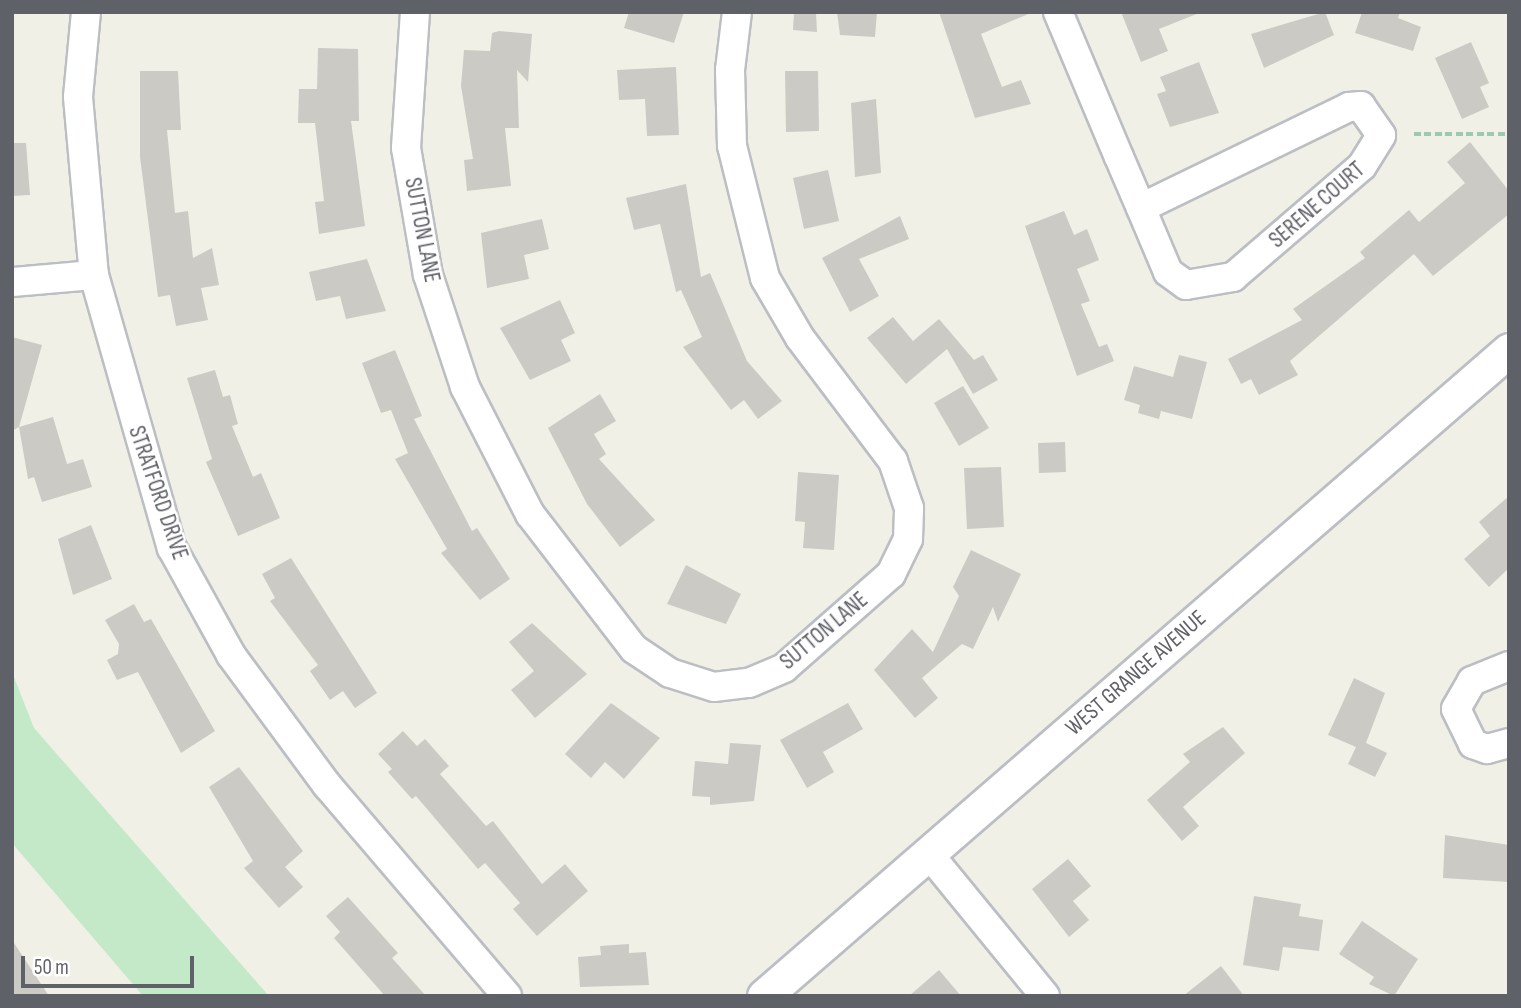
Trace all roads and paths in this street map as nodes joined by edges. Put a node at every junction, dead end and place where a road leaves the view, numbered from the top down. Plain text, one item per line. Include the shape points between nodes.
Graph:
1 (86, 12) edge
2 (415, 12) edge
3 (737, 12) edge
4 (1058, 12) edge
5 (1414, 134) dead end
6 (1509, 134) edge
7 (1141, 208) junction
8 (94, 275) junction
9 (12, 282) edge
10 (1509, 350) edge
11 (1509, 666) edge
12 (1509, 743) edge
13 (928, 853) junction
14 (507, 996) edge
15 (764, 996) edge
16 (1045, 996) edge

1 - 8 street, STRATFORD DRIVE via 78,97
2 - 3 street, SUTTON LANE via 406,148 428,275 465,387 530,514 634,649 670,673 714,687 749,683 784,668 891,574 908,539 909,508 893,461 800,338 765,278 732,146 730,70
4 - 7 street, SERENE COURT
5 - 6 path
7 - 7 street, SERENE COURT via 1168,272 1202,286 1233,277 1362,166 1381,135 1361,106 1349,107
8 - 9 street
8 - 14 street, STRATFORD DRIVE via 172,548 232,655 327,785
10 - 13 street, WEST GRANGE AVENUE
11 - 12 street via 1472,681 1456,709 1473,744 1487,749
13 - 15 street, WEST GRANGE AVENUE
13 - 16 street

